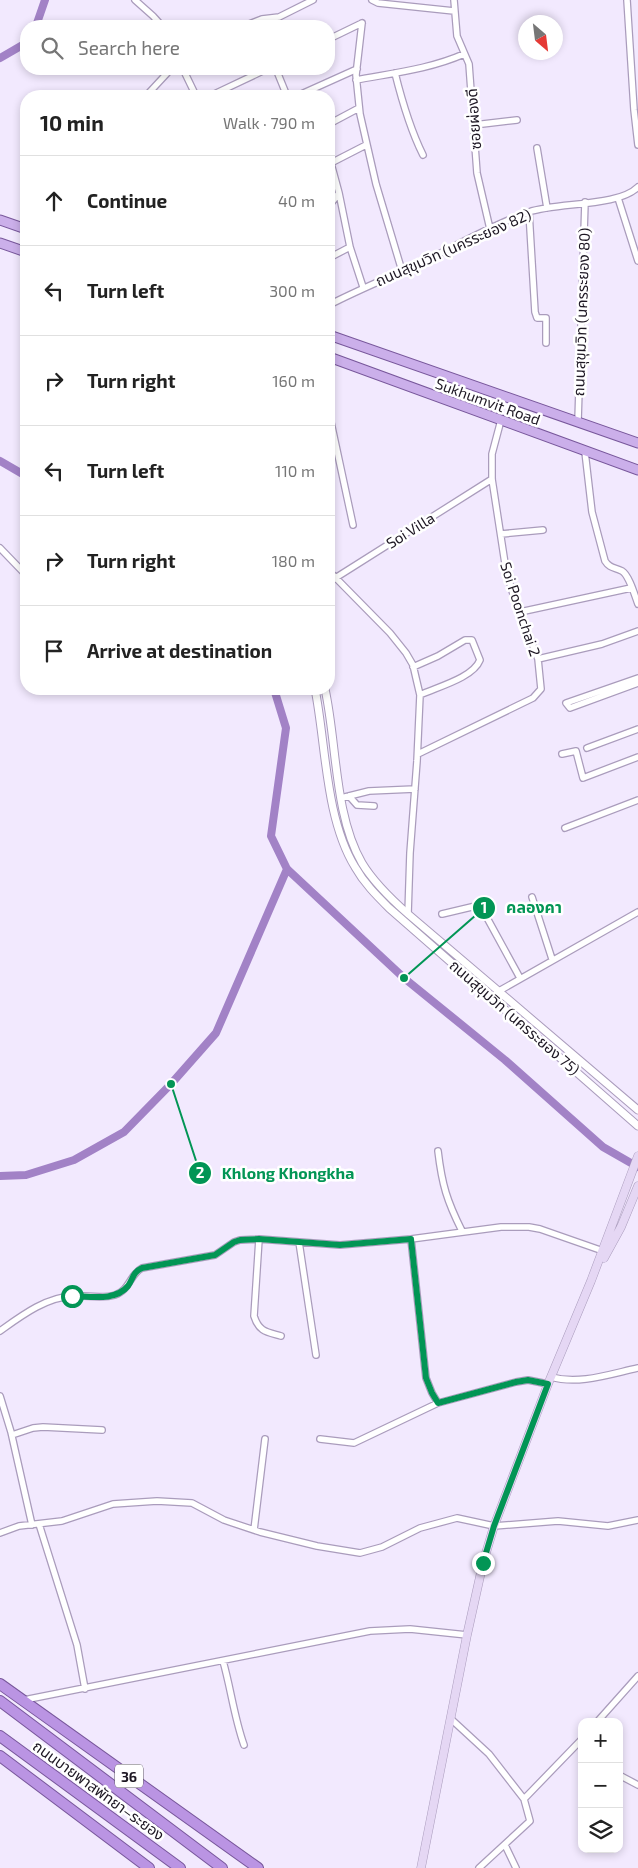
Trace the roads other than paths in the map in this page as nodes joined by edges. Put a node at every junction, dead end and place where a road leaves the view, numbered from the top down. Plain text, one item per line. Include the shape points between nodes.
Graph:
1 (135, 0) edge
2 (313, 0) edge
3 (372, 0) edge
4 (454, 0) edge
5 (627, 0) edge
6 (398, 3) edge
7 (454, 11) junction
8 (157, 20) edge
9 (259, 20) edge
10 (335, 36) edge
11 (464, 54) junction
12 (357, 69) junction
13 (395, 73) junction
14 (165, 75) edge
15 (187, 75) edge
16 (254, 75) edge
17 (278, 75) edge
18 (356, 80) junction
19 (152, 90) edge
20 (193, 90) edge
21 (222, 90) edge
22 (285, 90) edge
23 (310, 90) edge
24 (360, 108) junction
25 (517, 120) dead end
26 (335, 121) edge
27 (474, 125) junction
28 (366, 145) junction
29 (638, 146) edge
30 (537, 148) dead end
31 (423, 155) dead end
32 (335, 160) edge
33 (335, 182) edge
34 (638, 187) edge
35 (338, 193) junction
36 (335, 197) edge
37 (618, 198) junction
38 (585, 202) junction
39 (548, 208) junction
40 (529, 212) junction
41 (0, 220) edge
42 (20, 227) edge
43 (490, 229) junction
44 (0, 242) edge
45 (350, 248) junction
46 (20, 250) edge
47 (335, 255) edge
48 (638, 261) edge
49 (402, 271) junction
50 (363, 287) junction
51 (335, 302) edge
52 (335, 337) edge
53 (546, 343) dead end
54 (335, 359) edge
55 (501, 420) junction
56 (578, 421) junction
57 (335, 441) edge
58 (638, 443) edge
59 (585, 452) junction
60 (638, 470) edge
61 (492, 479) junction
62 (353, 525) dead end
63 (543, 530) dead end
64 (501, 534) junction
65 (0, 548) edge
66 (20, 569) edge
67 (336, 577) joint
68 (631, 588) junction
69 (638, 604) edge
70 (520, 612) junction
71 (638, 631) edge
72 (538, 659) junction
73 (413, 667) junction
74 (638, 678) edge
75 (634, 683) edge
76 (316, 695) edge
77 (327, 695) edge
78 (420, 695) junction
79 (638, 729) edge
80 (587, 748) dead end
81 (418, 754) junction
82 (562, 754) dead end
83 (638, 757) edge
84 (415, 789) junction
85 (345, 797) junction
86 (638, 800) edge
87 (374, 806) dead end
88 (565, 828) dead end
89 (532, 897) dead end
90 (638, 912) edge
91 (408, 914) junction
92 (442, 914) dead end
93 (552, 959) junction
94 (520, 978) junction
95 (499, 991) junction
96 (638, 1110) edge
97 (638, 1126) edge
98 (438, 1151) dead end
99 (638, 1156) edge
100 (638, 1186) edge
101 (462, 1231) junction
102 (259, 1239) junction
103 (411, 1239) junction
104 (299, 1242) junction
105 (602, 1251) junction
106 (591, 1281) junction
107 (0, 1332) edge
108 (281, 1336) dead end
109 (316, 1355) dead end
110 (638, 1368) edge
111 (549, 1381) junction
112 (0, 1396) edge
113 (438, 1403) junction
114 (102, 1430) dead end
115 (12, 1435) junction
116 (265, 1439) dead end
117 (320, 1439) dead end
118 (638, 1520) edge
119 (39, 1524) junction
120 (32, 1525) junction
121 (494, 1526) junction
122 (254, 1530) junction
123 (0, 1534) edge
124 (467, 1635) junction
125 (223, 1661) junction
126 (638, 1676) edge
127 (0, 1684) edge
128 (85, 1689) junction
129 (0, 1701) edge
130 (22, 1701) junction
131 (601, 1718) edge
132 (451, 1719) junction
133 (0, 1736) edge
134 (578, 1743) edge
135 (244, 1745) dead end
136 (0, 1756) edge
137 (623, 1777) edge
138 (638, 1785) edge
139 (524, 1798) junction
140 (505, 1845) junction
141 (149, 1868) edge
142 (180, 1868) edge
143 (222, 1868) edge
144 (258, 1868) edge
145 (421, 1868) edge
146 (479, 1868) edge
147 (516, 1868) edge

1 - 8 street
2 - 9 street via 280,17
3 - 6 street
4 - 7 street, ซอยผ่องดี
5 - 29 street
6 - 7 street
7 - 11 street, ซอยผ่องดี via 457,36
10 - 12 street via 362,23
11 - 13 street via 436,65
11 - 27 street, ซอยผ่องดี via 469,64
12 - 18 street
12 - 23 street
13 - 18 street
13 - 31 street via 408,120
14 - 19 street
15 - 20 street
16 - 21 street
17 - 22 street
18 - 24 street
24 - 26 street
24 - 28 street
25 - 27 street
27 - 43 street, ซอยผ่องดี via 477,173
28 - 32 street
28 - 49 street
30 - 39 street
33 - 35 street
34 - 37 street, ถนนสุขุมวิท (นครระยอง 82)
35 - 36 street
35 - 45 street
37 - 38 street, ถนนสุขุมวิท (นครระยอง 82)
37 - 48 street
38 - 39 street, ถนนสุขุมวิท (นครระยอง 82)
38 - 56 street, ถนนสุขุมวิท (นครระยอง 80)
39 - 40 street, ถนนสุขุมวิท (นครระยอง 82)
40 - 43 street, ถนนสุขุมวิท (นครระยอง 82)
40 - 53 street via 535,312 537,318 546,318
41 - 42 main road
43 - 49 street, ถนนสุขุมวิท (นครระยอง 82)
44 - 46 main road
45 - 47 street
45 - 50 street
49 - 50 street, ถนนสุขุมวิท (นครระยอง 82)
50 - 51 street, ถนนสุขุมวิท (นครระยอง 82)
52 - 56 main road, Sukhumvit Road
54 - 55 main road, Sukhumvit Road
55 - 59 main road, Sukhumvit Road
55 - 61 street, Soi Poonchai 2 via 492,454
56 - 58 main road, Sukhumvit Road
57 - 62 street
59 - 60 main road, Sukhumvit Road
59 - 68 street via 592,512 605,561 624,572
61 - 64 street, Soi Poonchai 2
61 - 67 street, Soi Villa
63 - 64 street
64 - 70 street, Soi Poonchai 2 via 506,570
65 - 66 street
67 - 73 street via 390,633
68 - 69 street
68 - 70 street
70 - 72 street, Soi Poonchai 2
71 - 72 street via 602,644
72 - 81 street, Soi Poonchai 2 via 542,686 536,696
73 - 78 street
73 - 78 street via 465,640 472,640 480,660 463,676
74 - 75 street
75 - 75 street via 566,704 570,708
76 - 97 street, ถนนสุขุมวิท (นครระยอง 75) via 335,816 342,841 367,885 389,908
77 - 85 street, ถนนสุขุมวิท (นครระยอง 75)
78 - 81 street
79 - 80 street
81 - 84 street
82 - 83 street via 576,751 583,778
84 - 85 street via 369,790
84 - 91 street
85 - 87 street via 357,804
85 - 91 street, ถนนสุขุมวิท (นครระยอง 75) via 350,840 362,863 373,880
86 - 88 street
89 - 93 street
90 - 93 street
91 - 95 street, ถนนสุขุมวิท (นครระยอง 75)
92 - 94 street via 480,905
93 - 94 street
94 - 95 street
95 - 96 street, ถนนสุขุมวิท (นครระยอง 75)
98 - 101 street via 441,1179
99 - 105 main road
100 - 106 main road via 621,1227
101 - 103 street
101 - 105 street via 529,1227
102 - 104 street
102 - 107 street via 234,1242 215,1255 142,1268 116,1295 50,1300
102 - 108 street via 254,1316 257,1326
103 - 104 street via 340,1245
103 - 113 street via 426,1378
104 - 109 street
105 - 106 main road
106 - 111 main road
110 - 111 street via 578,1380
111 - 113 street via 516,1382
111 - 121 main road
112 - 115 street
113 - 117 street via 354,1442
114 - 115 street via 33,1428
115 - 120 street
116 - 122 street
118 - 121 street via 608,1526 558,1521
119 - 120 street
119 - 122 street via 62,1521 113,1504 157,1501 192,1503 224,1520
119 - 128 street via 76,1645
120 - 123 street via 19,1526
121 - 122 street via 457,1518 420,1528 382,1547 360,1553
121 - 124 main road
124 - 125 street via 410,1629 370,1631
124 - 132 main road
125 - 128 street
125 - 135 street
126 - 131 street
127 - 130 highway, ถนนบายพาสพัทยา–ระยอง / 36
128 - 130 street
129 - 143 highway, ถนนบายพาสพัทยา–ระยอง / 36
130 - 144 highway, ถนนบายพาสพัทยา–ระยอง / 36
132 - 139 street via 490,1754
132 - 145 main road
133 - 142 highway, ถนนบายพาสพัทยา–ระยอง
134 - 139 street
136 - 141 highway, ถนนบายพาสพัทยา–ระยอง
137 - 138 street
139 - 140 street via 530,1821
140 - 146 street
140 - 147 street

